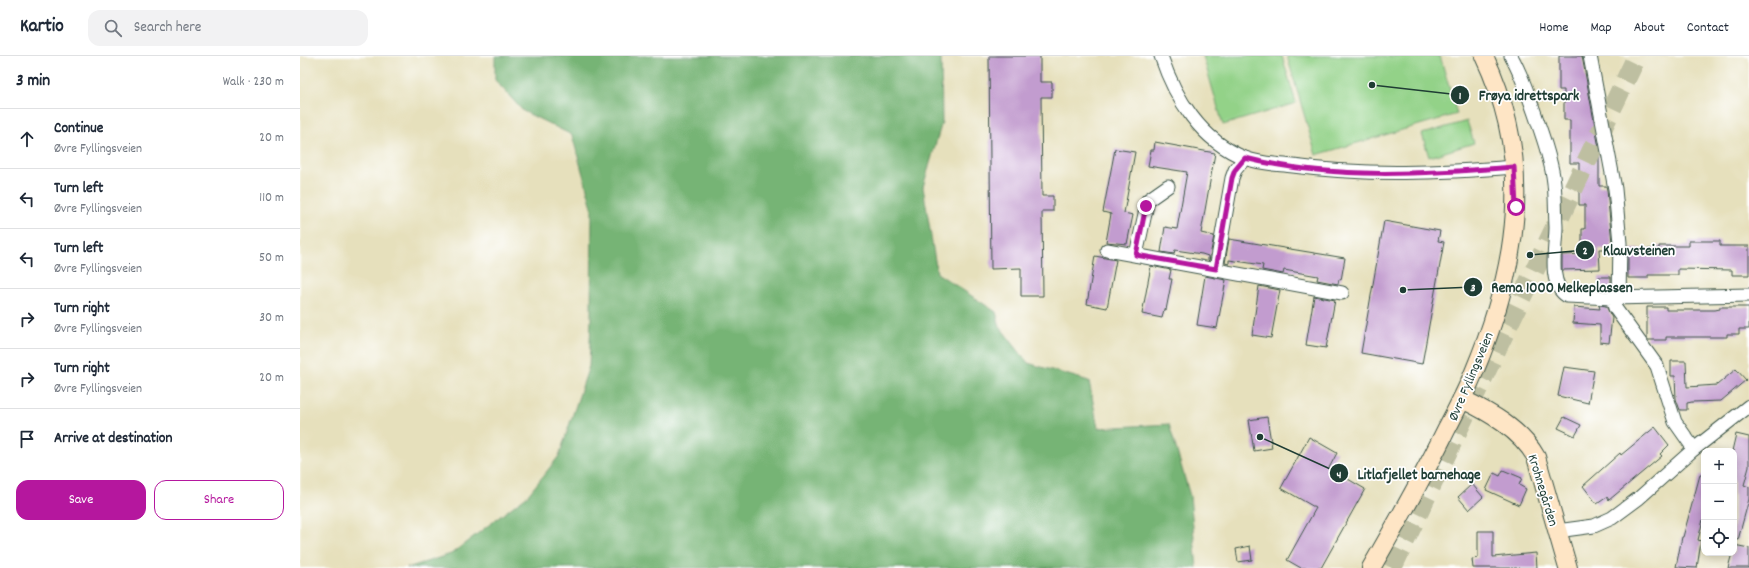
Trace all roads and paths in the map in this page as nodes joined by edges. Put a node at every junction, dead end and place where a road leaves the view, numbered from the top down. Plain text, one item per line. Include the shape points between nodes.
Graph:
1 (1161, 56) edge
2 (1484, 56) edge
3 (1511, 56) edge
4 (1590, 56) edge
5 (1245, 158) junction
6 (1514, 167) junction
7 (1168, 186) dead end
8 (1107, 250) dead end
9 (1136, 255) junction
10 (1216, 269) junction
11 (1342, 293) dead end
12 (1749, 295) edge
13 (1615, 298) junction
14 (1462, 399) junction
15 (1749, 406) edge
16 (1694, 449) junction
17 (1557, 531) junction
18 (1371, 568) edge
19 (1568, 568) edge

1 - 5 street via 1176,94 1191,116 1206,134
2 - 6 main road, Øvre Fyllingsveien via 1503,103
3 - 13 street via 1526,86 1553,175 1556,230 1554,269 1558,286 1567,296
4 - 13 street via 1616,189 1620,242
5 - 6 street via 1332,172 1408,172
5 - 10 street via 1232,178
6 - 14 main road, Øvre Fyllingsveien via 1515,220 1501,298 1485,345
7 - 9 street via 1148,200
8 - 9 street
9 - 10 street
10 - 11 street
12 - 13 street
13 - 16 street via 1616,308 1657,366 1675,422
14 - 17 main road, Krohnegården via 1487,412 1530,446 1536,457
14 - 18 main road, Øvre Fyllingsveien
15 - 16 street
16 - 17 street via 1639,498 1612,518 1594,526
17 - 19 main road, Krohnegården

